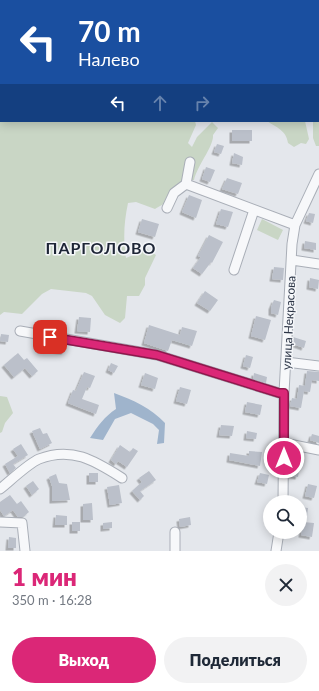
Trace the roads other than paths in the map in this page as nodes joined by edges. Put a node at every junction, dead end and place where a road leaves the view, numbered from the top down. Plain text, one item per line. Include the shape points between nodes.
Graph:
1 (190, 162) dead end
2 (319, 174) edge
3 (186, 184) junction
4 (167, 208) dead end
5 (254, 210) junction
6 (295, 225) junction
7 (292, 260) junction
8 (319, 264) edge
9 (234, 270) dead end
10 (20, 331) dead end
11 (286, 362) junction
12 (319, 366) edge
13 (284, 393) junction
14 (284, 443) junction
15 (319, 450) edge
16 (122, 478) dead end
17 (0, 489) edge
18 (283, 495) edge
19 (0, 522) edge
20 (175, 532) dead end
21 (278, 539) edge
22 (26, 551) edge
23 (175, 551) edge
24 (276, 551) edge

1 - 3 street
2 - 6 street, улица Некрасова
3 - 4 street via 174,193
3 - 5 street
5 - 6 street
5 - 9 street
6 - 7 street, улица Некрасова
7 - 8 street
7 - 11 street, улица Некрасова
10 - 13 street via 157,355
11 - 12 street
11 - 13 street, улица Некрасова
13 - 14 street, улица Некрасова
14 - 15 street
14 - 18 street, улица Некрасова
16 - 17 street via 97,463 68,453 38,459
19 - 22 street via 22,523
20 - 23 street
21 - 24 street

